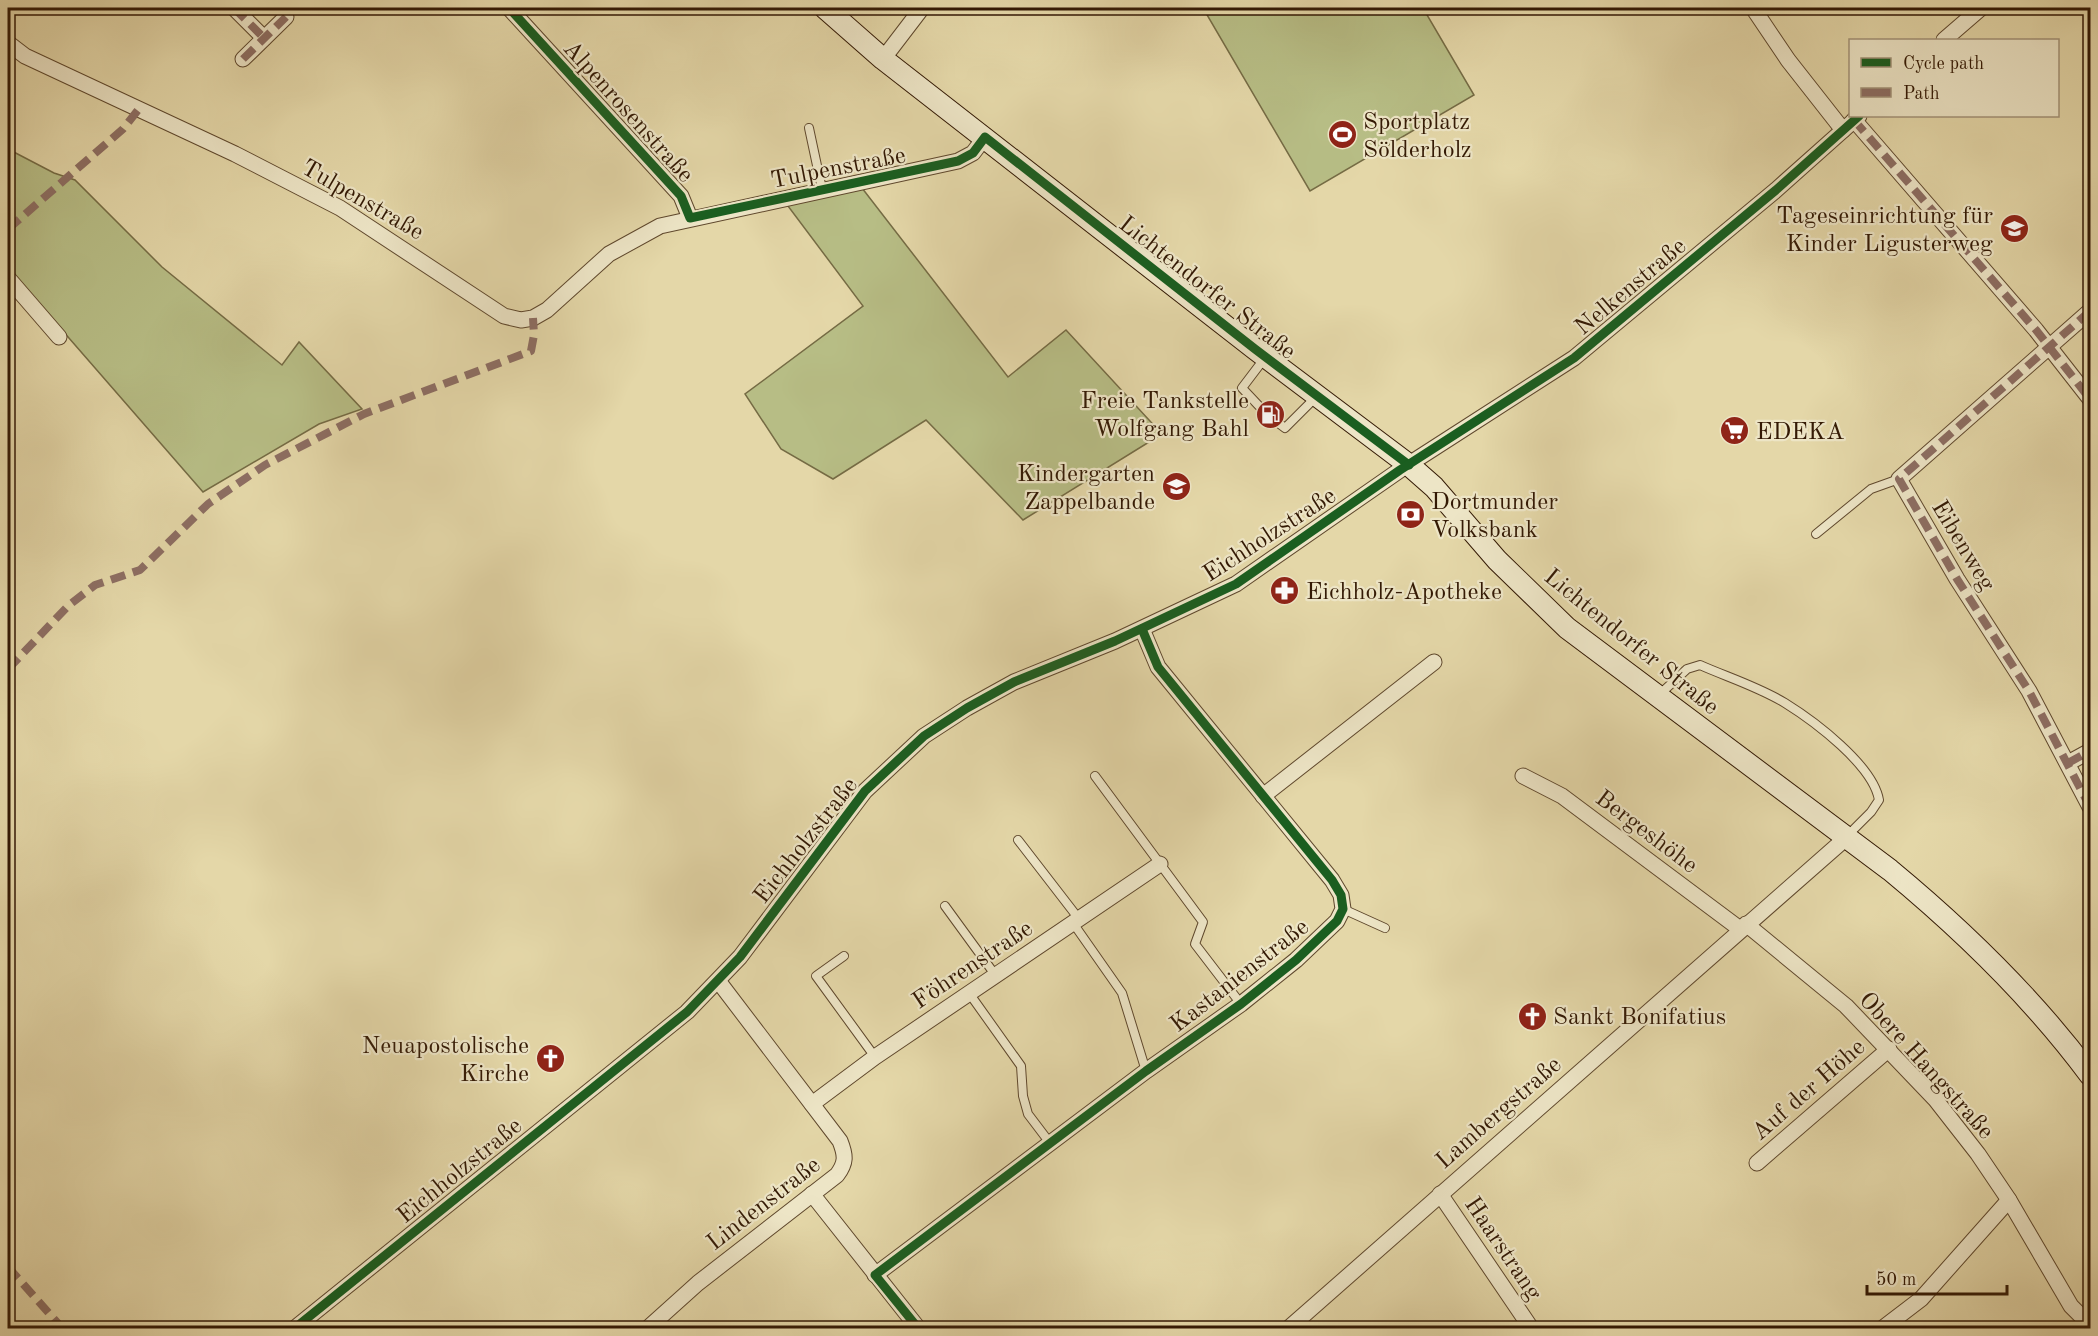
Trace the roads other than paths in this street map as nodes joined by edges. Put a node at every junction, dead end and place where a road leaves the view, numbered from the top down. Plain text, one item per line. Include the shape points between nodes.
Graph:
1 (234, 8) edge
2 (509, 8) edge
3 (825, 8) edge
4 (922, 8) edge
5 (1753, 8) edge
6 (1981, 8) edge
7 (286, 17) dead end
8 (264, 38) junction
9 (1945, 39) edge
10 (8, 43) edge
11 (243, 59) dead end
12 (883, 59) junction
13 (1852, 122) edge
14 (809, 128) dead end
15 (985, 137) junction
16 (822, 189) junction
17 (690, 218) junction
18 (8, 278) edge
19 (2091, 310) edge
20 (59, 337) dead end
21 (2049, 346) junction
22 (1265, 357) junction
23 (1318, 396) junction
24 (2091, 399) edge
25 (1259, 406) dead end
26 (1273, 419) dead end
27 (1409, 465) junction
28 (1899, 479) junction
29 (1816, 534) dead end
30 (1143, 629) junction
31 (1434, 662) dead end
32 (1657, 698) junction
33 (2091, 751) edge
34 (2068, 763) junction
35 (1095, 776) dead end
36 (1523, 776) dead end
37 (1263, 796) junction
38 (2091, 807) edge
39 (1846, 837) junction
40 (1018, 840) dead end
41 (1160, 864) junction
42 (945, 906) dead end
43 (1343, 909) junction
44 (1076, 921) junction
45 (1743, 926) junction
46 (1385, 928) dead end
47 (844, 956) dead end
48 (996, 976) junction
49 (719, 982) junction
50 (969, 993) junction
51 (1240, 1004) junction
52 (1889, 1049) junction
53 (875, 1057) junction
54 (1146, 1071) junction
55 (2091, 1075) edge
56 (812, 1104) junction
57 (1050, 1143) junction
58 (1757, 1163) dead end
59 (812, 1194) junction
60 (1440, 1194) junction
61 (2009, 1200) junction
62 (875, 1275) junction
63 (2085, 1320) dead end
64 (295, 1329) edge
65 (648, 1329) edge
66 (918, 1329) edge
67 (1289, 1329) edge
68 (1531, 1329) edge
69 (1883, 1329) edge

1 - 8 street
2 - 17 street, Alpenrosenstraße via 681,196
3 - 12 main road, Lichtendorfer Straße
4 - 12 street
5 - 13 street via 1788,60
6 - 9 street
7 - 8 street
8 - 11 street
10 - 17 street, Tulpenstraße via 25,56 235,154 340,208 504,316 533,318 624,244 660,226
12 - 15 main road, Lichtendorfer Straße
13 - 21 street
13 - 27 street, Nelkenstraße via 1556,372
14 - 16 lane
15 - 16 street, Tulpenstraße via 973,153 958,161
15 - 22 main road, Lichtendorfer Straße
16 - 17 street, Tulpenstraße
18 - 20 street
19 - 21 street
21 - 24 street
21 - 28 street
22 - 23 main road, Lichtendorfer Straße
22 - 25 lane via 1242,388
23 - 26 lane via 1285,428
23 - 27 main road, Lichtendorfer Straße
27 - 30 street, Eichholzstraße via 1236,584
27 - 32 main road, Lichtendorfer Straße via 1567,628
28 - 29 lane via 1871,489
28 - 34 street, Eibenweg
30 - 37 street via 1158,667
30 - 49 street, Eichholzstraße via 1014,682 924,736 866,791
31 - 37 street
32 - 39 main road, Lichtendorfer Straße
32 - 39 lane via 1681,673 1700,665 1784,702 1840,745 1877,788 1879,800
33 - 34 street
34 - 38 street, Eibenweg
35 - 41 lane
36 - 45 street, Bergeshöhe via 1562,796
37 - 43 street via 1332,880 1341,895
39 - 45 street, Lambergstraße
39 - 55 main road, Lichtendorfer Straße via 1926,899 1996,964
40 - 44 lane
41 - 44 street, Föhrenstraße
41 - 51 lane via 1203,922 1195,944
42 - 48 lane
43 - 46 lane
43 - 51 street, Kastanienstraße via 1337,921 1296,960
44 - 48 street, Föhrenstraße
44 - 54 lane via 1122,993
45 - 52 street, Obere Hangstraße via 1846,1006
45 - 60 street, Lambergstraße
47 - 53 lane via 816,976
48 - 50 street, Föhrenstraße
49 - 56 street, Lindenstraße
49 - 64 street, Eichholzstraße
50 - 53 street, Föhrenstraße
50 - 57 lane via 1021,1066 1028,1114
51 - 54 street, Kastanienstraße
52 - 58 street, Auf der Höhe
52 - 61 street, Obere Hangstraße via 1978,1154
53 - 56 street, Föhrenstraße
54 - 57 street, Kastanienstraße
56 - 59 street, Lindenstraße via 840,1141 845,1155 837,1175
57 - 62 street, Kastanienstraße
59 - 62 street
59 - 65 street, Lindenstraße via 698,1283
60 - 67 street, Lambergstraße
60 - 68 street, Haarstrang
61 - 63 street, Obere Hangstraße via 2071,1306
61 - 69 street via 1921,1299
62 - 66 street

